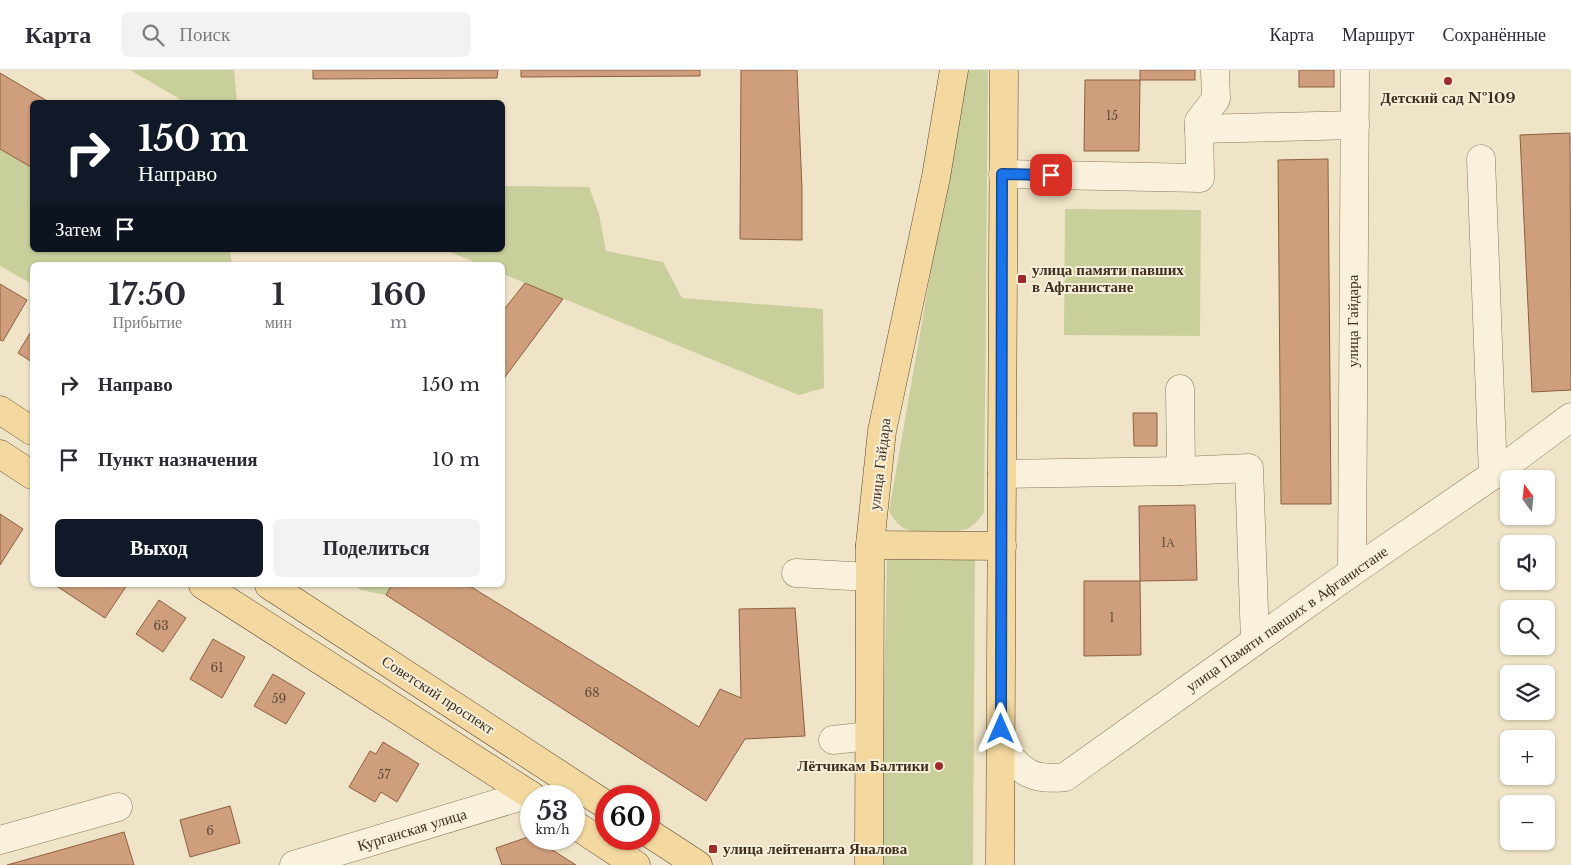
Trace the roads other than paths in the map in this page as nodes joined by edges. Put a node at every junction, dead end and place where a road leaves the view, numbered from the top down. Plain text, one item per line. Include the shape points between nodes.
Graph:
1 (954, 70) edge
2 (1004, 70) edge
3 (1216, 70) edge
4 (1355, 70) edge
5 (1355, 125) junction
6 (1199, 129) junction
7 (1481, 158) dead end
8 (1002, 174) junction
9 (1180, 388) dead end
10 (0, 410) edge
11 (1571, 418) edge
12 (30, 430) edge
13 (0, 454) edge
14 (1180, 471) junction
15 (30, 474) edge
16 (1002, 474) junction
17 (1493, 475) junction
18 (870, 545) junction
19 (1002, 546) junction
20 (1352, 572) junction
21 (796, 573) dead end
22 (870, 577) junction
23 (206, 587) edge
24 (272, 587) edge
25 (1255, 641) junction
26 (869, 736) junction
27 (833, 740) dead end
28 (1001, 748) junction
29 (520, 789) edge
30 (520, 798) edge
31 (595, 798) edge
32 (118, 807) dead end
33 (585, 831) edge
34 (0, 840) edge
35 (660, 840) edge
36 (294, 865) edge
37 (636, 865) edge
38 (698, 865) edge
39 (869, 865) edge
40 (1000, 865) edge

1 - 18 main road, улица Гайдара via 936,177 882,432
2 - 8 main road
3 - 6 street via 1216,99 1199,121
4 - 5 street, улица Гайдара
5 - 6 street
5 - 20 street, улица Гайдара
6 - 8 street via 1200,178
7 - 17 street
8 - 16 main road
9 - 14 street
10 - 12 main road
11 - 17 street, улица Памяти павших в Афганистане
13 - 15 main road
14 - 16 street
14 - 25 street via 1249,468
16 - 19 main road
17 - 20 street, улица Памяти павших в Афганистане
18 - 19 main road
18 - 22 main road, улица Гайдара
19 - 28 main road
20 - 25 street, улица Памяти павших в Афганистане
21 - 22 street
22 - 26 main road, улица Гайдара
23 - 29 main road
24 - 31 main road, Советский проспект
25 - 28 street, улица Памяти павших в Афганистане via 1065,777 1047,779 1033,776
26 - 27 street
26 - 39 main road, улица Гайдара
28 - 40 main road
30 - 36 street, Курганская улица
32 - 34 street
33 - 37 main road
35 - 38 main road

